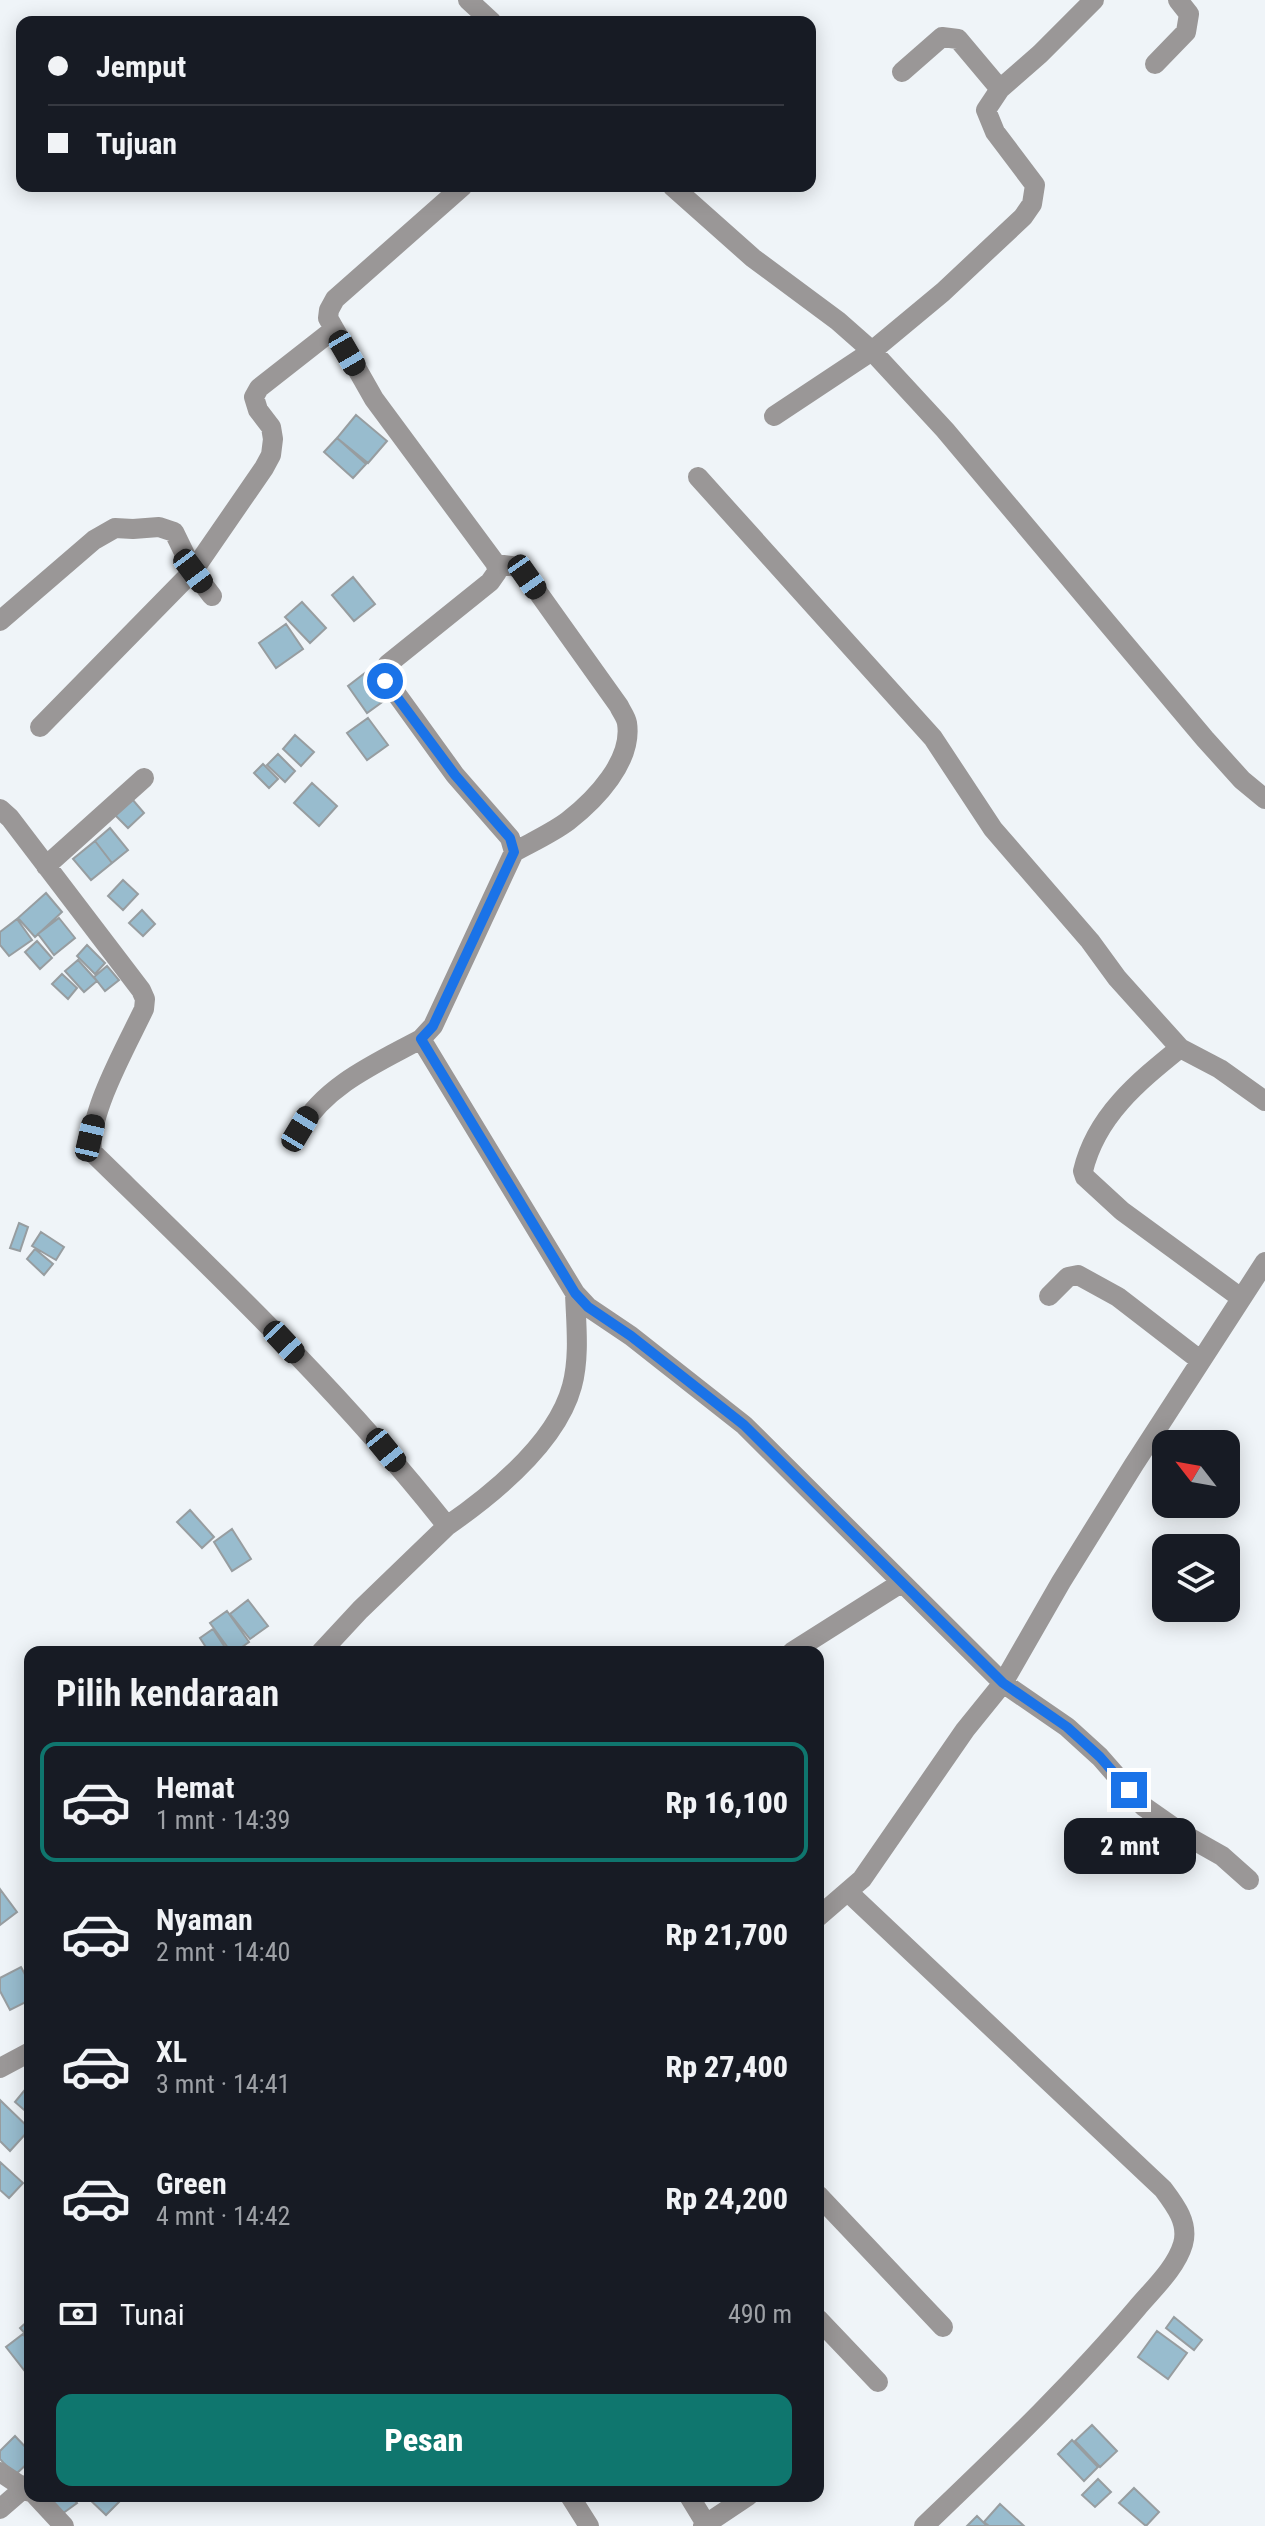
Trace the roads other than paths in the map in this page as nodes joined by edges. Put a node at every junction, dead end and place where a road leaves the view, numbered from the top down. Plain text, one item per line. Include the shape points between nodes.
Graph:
1 (468, 0) edge
2 (1094, 0) edge
3 (1178, 0) edge
4 (485, 16) edge
5 (1155, 64) dead end
6 (902, 72) dead end
7 (1000, 89) junction
8 (456, 192) edge
9 (679, 192) edge
10 (333, 330) junction
11 (872, 351) junction
12 (774, 416) dead end
13 (698, 477) dead end
14 (496, 564) junction
15 (193, 571) junction
16 (212, 596) dead end
17 (0, 621) edge
18 (40, 727) dead end
19 (144, 778) dead end
20 (1265, 799) edge
21 (0, 809) edge
22 (514, 852) junction
23 (46, 866) junction
24 (421, 1039) junction
25 (1180, 1048) junction
26 (1265, 1101) edge
27 (300, 1129) dead end
28 (1265, 1262) edge
29 (575, 1293) junction
30 (1049, 1296) dead end
31 (1241, 1298) junction
32 (1201, 1361) junction
33 (447, 1526) junction
34 (901, 1583) junction
35 (327, 1646) edge
36 (801, 1646) edge
37 (1003, 1683) junction
38 (1249, 1880) dead end
39 (848, 1892) junction
40 (824, 1912) edge
41 (24, 2055) edge
42 (0, 2068) edge
43 (824, 2206) edge
44 (824, 2325) edge
45 (943, 2327) dead end
46 (878, 2382) dead end
47 (0, 2472) edge
48 (24, 2486) edge
49 (24, 2494) edge
50 (41, 2502) edge
51 (574, 2502) edge
52 (692, 2502) edge
53 (739, 2502) edge
54 (0, 2509) edge
55 (704, 2525) edge
56 (64, 2526) edge
57 (589, 2526) edge
58 (924, 2526) edge

1 - 4 street
2 - 7 street
3 - 5 street via 1189,14 1186,32
6 - 7 street via 950,36
7 - 11 street via 986,110 995,132 1035,185 1032,204 943,292
8 - 10 street via 335,299 328,318
9 - 11 street
10 - 14 street via 374,399
10 - 15 street via 259,388 254,397 271,427 271,455
11 - 12 street
11 - 20 street via 1205,739
13 - 25 street via 933,738 993,829
14 - 22 street via 490,582 382,674 455,775 510,838
14 - 22 street via 519,567 627,722 616,769 592,801 566,823
15 - 16 street
15 - 17 street via 174,532 115,528
15 - 18 street
19 - 23 street
21 - 23 street
22 - 24 street via 433,1026
23 - 33 street via 145,999 95,1118 92,1152 386,1450
24 - 27 street via 338,1086
24 - 29 street
25 - 26 street
25 - 31 street via 1104,1119 1083,1171 1122,1211
28 - 31 street
29 - 33 street via 577,1343 573,1385 565,1403 528,1458
29 - 34 street via 744,1425
30 - 32 street via 1068,1277 1078,1275 1118,1297
31 - 32 street
32 - 37 street
33 - 35 street
34 - 36 street
34 - 37 street
37 - 38 street via 1067,1727 1143,1806 1222,1856
37 - 39 street
39 - 40 street
39 - 58 street via 1163,2189 1184,2228 1175,2260 1113,2336 1063,2392
41 - 42 street
43 - 45 street
44 - 46 street
47 - 48 street
49 - 54 street
50 - 56 street
51 - 57 street
52 - 55 street
53 - 55 street

